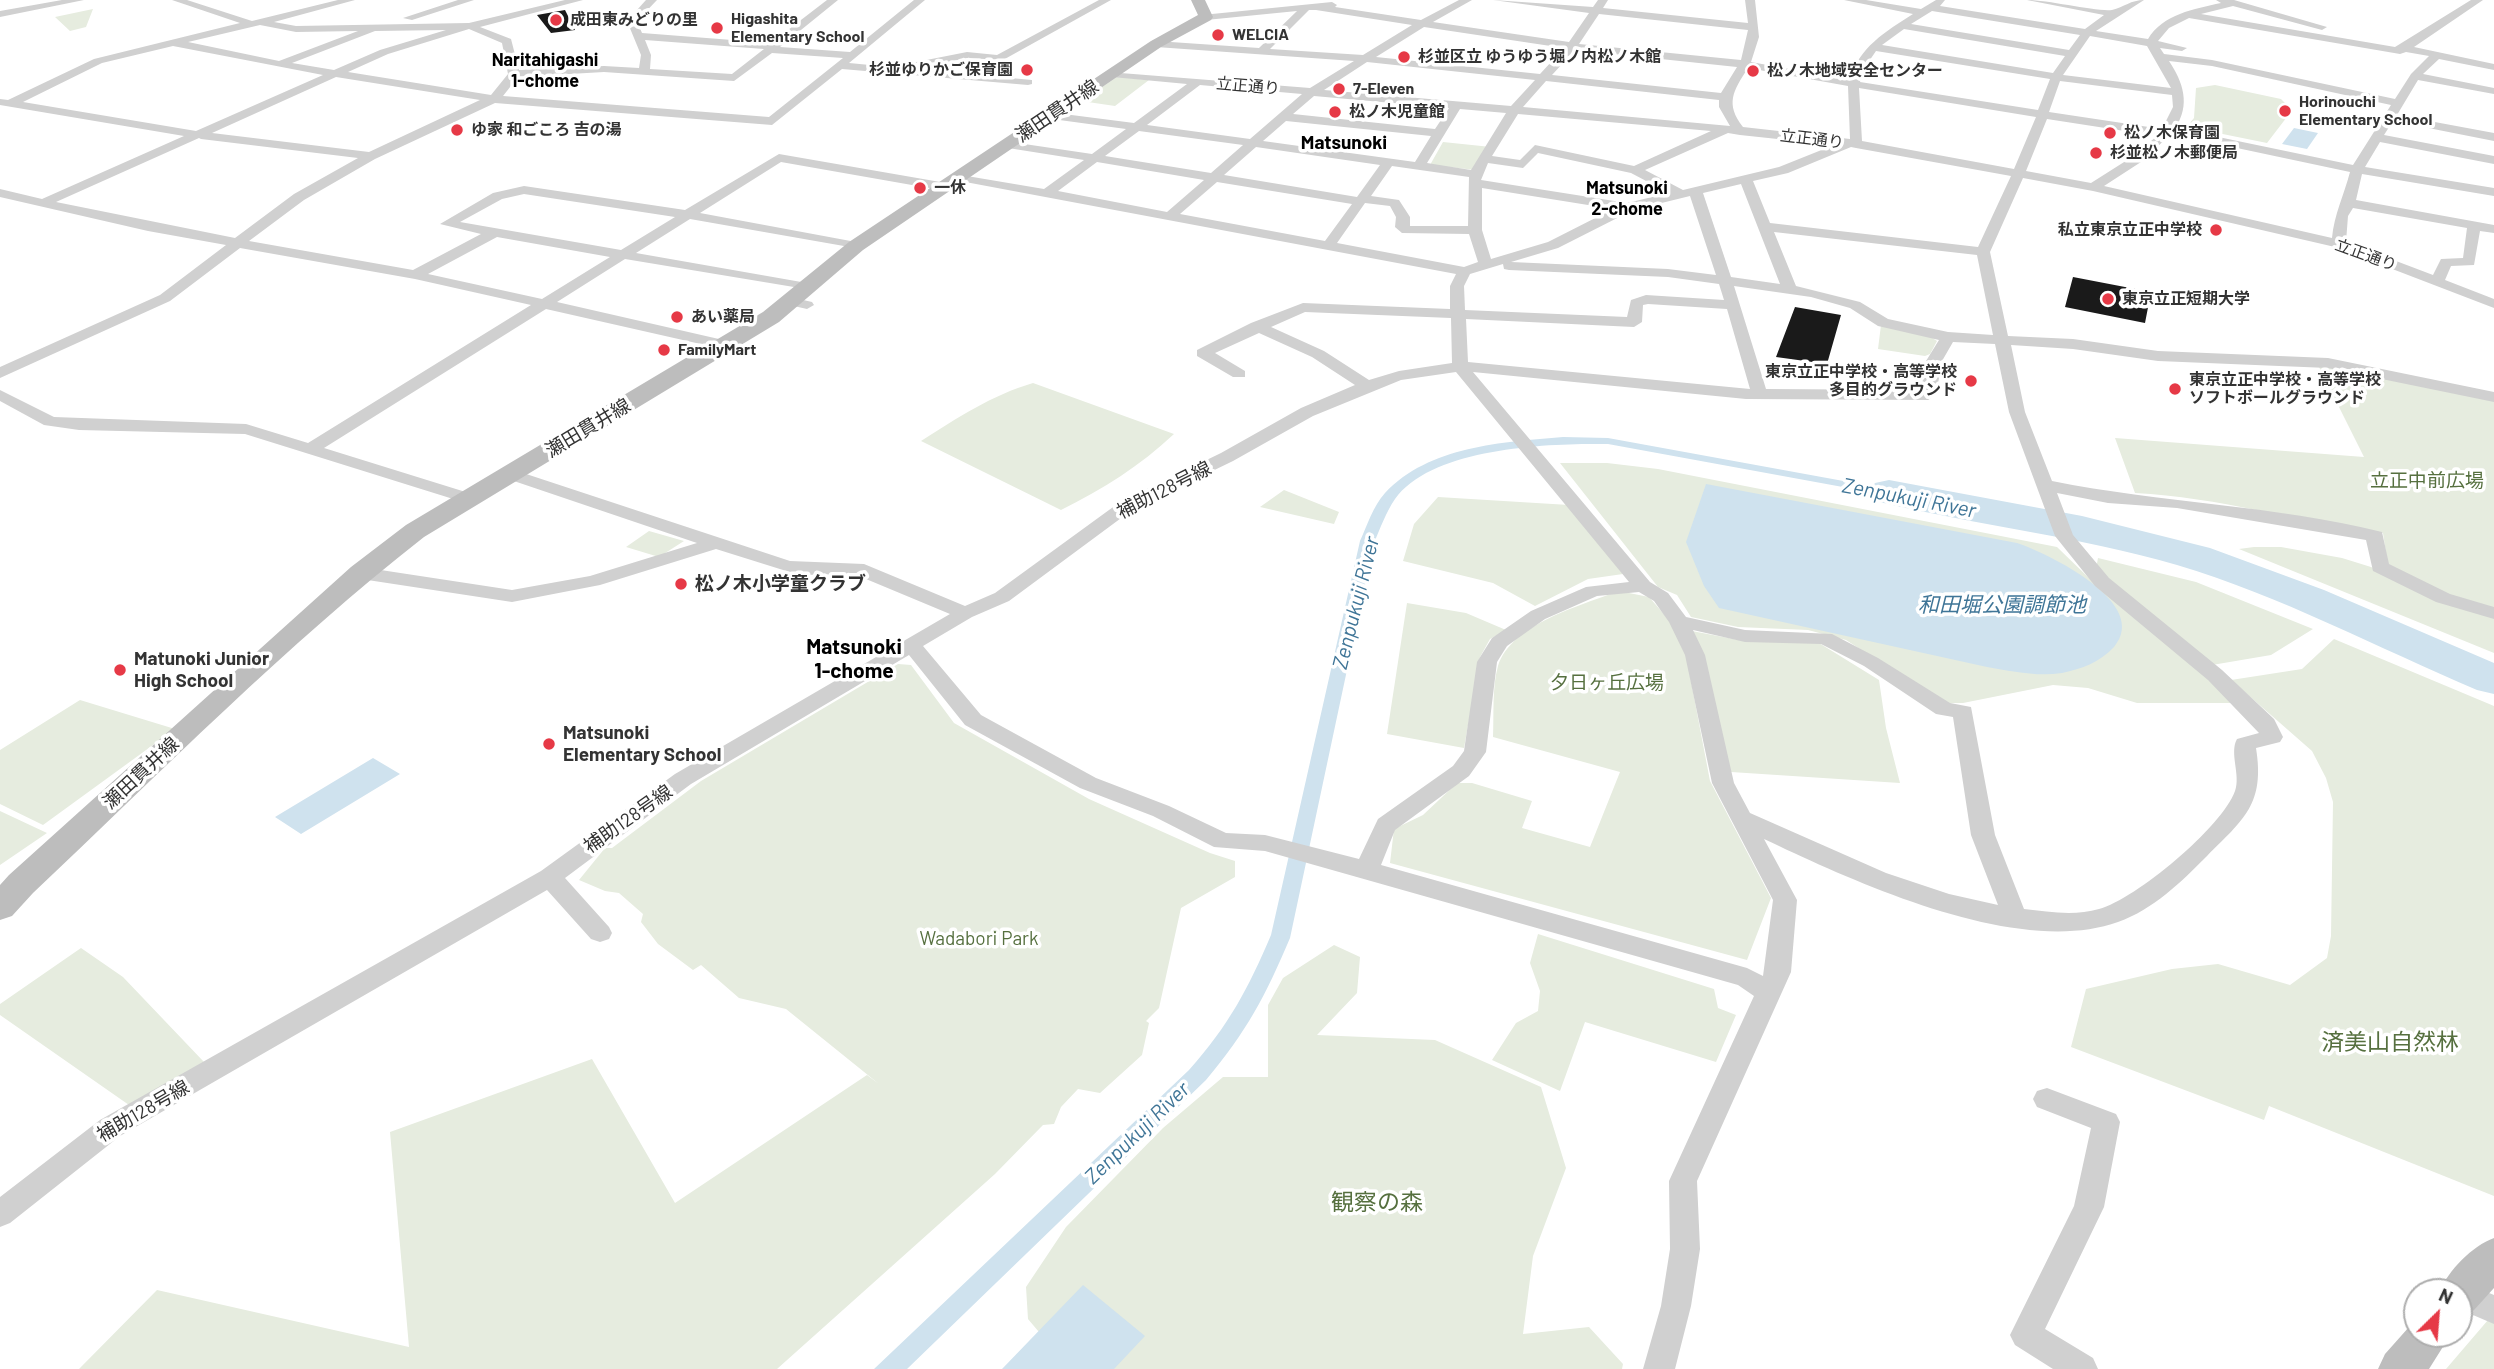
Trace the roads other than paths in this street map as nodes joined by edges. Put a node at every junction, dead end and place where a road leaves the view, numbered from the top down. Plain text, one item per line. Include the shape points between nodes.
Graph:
1 (79, 0) edge
2 (177, 0) edge
3 (349, 0) edge
4 (469, 0) edge
5 (578, 0) edge
6 (652, 0) edge
7 (834, 0) edge
8 (920, 0) edge
9 (1106, 0) edge
10 (1198, 0) edge
11 (1349, 0) edge
12 (1467, 0) edge
13 (1498, 0) edge
14 (1603, 0) edge
15 (1749, 0) edge
16 (1849, 0) edge
17 (1943, 0) edge
18 (2032, 0) edge
19 (2139, 0) edge
20 (2221, 0) edge
21 (2476, 1) edge
22 (2234, 3) junction
23 (2494, 4) edge
24 (1320, 8) junction
25 (1304, 9) junction
26 (1928, 10) junction
27 (1596, 11) junction
28 (2113, 13) junction
29 (0, 14) edge
30 (2190, 15) junction
31 (1206, 17) junction
32 (256, 23) junction
33 (1421, 24) junction
34 (469, 26) junction
35 (1904, 26) junction
36 (379, 27) junction
37 (1753, 27) junction
38 (2087, 33) junction
39 (2284, 33) junction
40 (639, 36) junction
41 (169, 42) junction
42 (2151, 43) junction
43 (1156, 44) junction
44 (2270, 45) dead end
45 (1572, 46) junction
46 (1873, 47) junction
47 (773, 48) junction
48 (2182, 48) dead end
49 (2405, 49) junction
50 (1263, 50) junction
51 (2071, 54) junction
52 (853, 55) junction
53 (2437, 55) junction
54 (2159, 56) junction
55 (1366, 59) junction
56 (280, 64) junction
57 (1743, 64) junction
58 (839, 66) junction
59 (2494, 67) edge
60 (891, 70) junction
61 (644, 71) junction
62 (334, 74) junction
63 (514, 74) junction
64 (1112, 74) junction
65 (2415, 76) junction
66 (1543, 77) junction
67 (2056, 77) junction
68 (1028, 82) dead end
69 (1197, 82) junction
70 (1854, 84) junction
71 (2494, 91) edge
72 (1314, 92) junction
73 (2178, 92) junction
74 (1725, 97) junction
75 (493, 99) junction
76 (2398, 103) junction
77 (4, 104) edge
78 (1456, 105) junction
79 (1514, 110) junction
80 (1052, 115) junction
81 (2042, 115) junction
82 (1283, 117) junction
83 (2390, 117) junction
84 (1136, 127) junction
85 (1726, 129) junction
86 (1740, 131) junction
87 (2166, 131) junction
88 (1438, 133) junction
89 (201, 135) junction
90 (2494, 137) edge
91 (2379, 138) junction
92 (1008, 144) junction
93 (1255, 144) junction
94 (1853, 144) junction
95 (371, 156) junction
96 (1094, 158) junction
97 (1483, 158) junction
98 (2494, 160) edge
99 (1387, 163) junction
100 (1418, 167) junction
101 (2357, 169) junction
102 (1635, 170) junction
103 (2018, 172) junction
104 (1216, 178) junction
105 (1475, 178) junction
106 (1746, 180) junction
107 (953, 182) junction
108 (2093, 187) junction
109 (1695, 190) junction
110 (2494, 192) edge
111 (1047, 193) junction
112 (1679, 193) junction
113 (0, 194) edge
114 (1361, 200) junction
115 (43, 203) junction
116 (2348, 203) junction
117 (1628, 207) junction
118 (689, 215) junction
119 (1170, 216) junction
120 (2474, 226) junction
121 (1767, 227) junction
122 (2494, 229) edge
123 (1475, 230) junction
124 (495, 233) junction
125 (236, 244) junction
126 (2339, 244) junction
127 (856, 246) junction
128 (1328, 246) junction
129 (1983, 252) junction
130 (624, 256) junction
131 (1486, 265) junction
132 (1464, 271) junction
133 (415, 275) junction
134 (1725, 280) junction
135 (2437, 281) junction
136 (1790, 290) junction
137 (801, 298) junction
138 (2494, 304) edge
139 (545, 305) junction
140 (1732, 305) junction
141 (1457, 313) junction
142 (1256, 326) junction
143 (1948, 337) junction
144 (2003, 342) junction
145 (727, 345) junction
146 (1460, 367) junction
147 (0, 373) edge
148 (1239, 374) dead end
149 (1367, 386) junction
150 (1759, 394) junction
151 (0, 395) edge
152 (2494, 397) edge
153 (310, 449) junction
154 (511, 474) junction
155 (2045, 485) junction
156 (466, 498) junction
157 (712, 544) junction
158 (361, 573) junction
159 (1643, 586) junction
160 (965, 613) junction
161 (2494, 613) edge
162 (1679, 621) junction
163 (911, 644) junction
164 (1741, 818) junction
165 (1368, 870) junction
166 (550, 877) junction
167 (0, 907) edge
168 (2014, 917) junction
169 (600, 933) dead end
170 (1769, 994) junction
171 (2047, 1099) dead end
172 (0, 1213) edge
173 (2494, 1257) edge
174 (2473, 1280) edge
175 (2473, 1302) edge
176 (2494, 1310) edge
177 (2418, 1348) edge
178 (1659, 1369) edge
179 (2082, 1369) edge
180 (2401, 1369) edge

1 - 29 street
2 - 32 street
3 - 32 street
4 - 36 street
5 - 34 street
6 - 40 street via 632,21
7 - 47 street
8 - 52 street
9 - 60 street via 999,58 967,55
10 - 31 main road
11 - 24 street
12 - 33 street
13 - 27 street
14 - 27 street
15 - 37 street
16 - 26 street
17 - 26 street
18 - 28 street
19 - 28 street
20 - 22 street
21 - 23 street
21 - 49 street
22 - 30 street
22 - 49 street
24 - 25 street
24 - 33 street
25 - 31 street
25 - 50 street
26 - 35 street
26 - 38 street
27 - 37 street
27 - 45 street
28 - 38 street
30 - 39 street
30 - 42 street via 2159,29
31 - 43 main road, 瀬田貫井線
32 - 36 street via 296,29
32 - 41 street
33 - 45 street
33 - 55 street
34 - 36 street
34 - 62 street via 384,51
34 - 63 street via 507,41
35 - 46 street
35 - 51 street
36 - 56 street
37 - 57 street via 1752,48
38 - 42 street
38 - 51 street
39 - 44 street
39 - 49 street via 2347,47
40 - 47 street
40 - 61 street via 646,55
41 - 56 street
41 - 77 street via 98,61
42 - 48 street
42 - 54 street
43 - 50 street
43 - 64 main road, 瀬田貫井線
45 - 57 street
45 - 66 street
46 - 67 street
46 - 70 street
47 - 52 street
47 - 61 street via 734,78
49 - 53 street
50 - 55 street
51 - 67 street
52 - 58 street
53 - 59 street
53 - 65 street
54 - 73 street
54 - 76 street
55 - 66 street
55 - 72 street
56 - 62 street
57 - 70 street
57 - 74 street
58 - 60 street
58 - 75 street via 772,121
60 - 68 street
61 - 63 street
62 - 75 street
62 - 89 street
63 - 75 street via 506,89
64 - 69 street, 立正通り
64 - 80 main road, 瀬田貫井線
65 - 71 street
65 - 76 street
66 - 74 street
66 - 79 street
67 - 73 street
67 - 81 street
69 - 72 street, 立正通り
69 - 84 street
70 - 81 street
70 - 94 street
72 - 78 street, 立正通り
72 - 82 street
73 - 87 street via 2178,115
74 - 86 street via 1730,119
75 - 95 street
76 - 83 street
77 - 89 street
78 - 79 street, 立正通り
78 - 88 street
79 - 85 street, 立正通り
79 - 97 street
80 - 84 street
80 - 92 main road, 瀬田貫井線
81 - 87 street
81 - 103 street
82 - 88 street
82 - 93 street
83 - 90 street
83 - 91 street
84 - 93 street
84 - 96 street
85 - 86 street, 立正通り
85 - 102 street
86 - 94 street, 立正通り
87 - 101 street
87 - 108 street
88 - 100 street
89 - 95 street
89 - 115 street
91 - 98 street
91 - 101 street
92 - 96 street
92 - 107 main road, 瀬田貫井線
93 - 99 street
93 - 104 street
94 - 103 street, 立正通り
94 - 106 street
95 - 125 street via 299,197
96 - 104 street
96 - 111 street
97 - 102 street via 1523,164 1535,149
97 - 105 street
99 - 100 street
99 - 114 street
100 - 105 street
101 - 110 street
101 - 116 street
102 - 112 street
103 - 108 street, 立正通り
103 - 129 street
104 - 114 street
104 - 119 street
105 - 117 street
105 - 123 street
106 - 109 street
106 - 121 street
107 - 111 street
107 - 118 street via 779,158
107 - 127 main road, 瀬田貫井線
108 - 126 street, 立正通り
109 - 112 street
109 - 134 street
111 - 119 street
112 - 117 street
113 - 115 street
114 - 123 street via 1394,203 1407,230
114 - 128 street
115 - 125 street
116 - 120 street
116 - 126 street via 2341,216
117 - 131 street via 1553,245
118 - 124 street via 524,190 498,196 447,224
118 - 127 street
118 - 130 street
119 - 128 street
120 - 122 street
120 - 135 street via 2469,262 2446,262
121 - 129 street
121 - 136 street
123 - 131 street
124 - 130 street
124 - 133 street
125 - 133 street
125 - 147 street via 165,298
126 - 135 street, 立正通り
127 - 137 main road, 瀬田貫井線
128 - 132 street
129 - 144 street
130 - 137 street
130 - 139 street
131 - 132 street
131 - 134 street
132 - 141 street via 1457,286
133 - 139 street
134 - 136 street
134 - 140 street
135 - 138 street, 立正通り
136 - 143 street via 1855,306 1883,323
137 - 145 main road, 瀬田貫井線
139 - 145 street
139 - 153 street
140 - 141 street via 1646,299 1636,303 1634,322
140 - 150 street
141 - 142 street via 1303,307
141 - 146 street
142 - 148 street via 1203,353
142 - 149 street via 1318,354
143 - 144 street
143 - 150 street, 補助128号線 via 1934,361 1928,395
144 - 152 street via 2073,344 2158,356 2328,363
144 - 155 street via 2017,412
145 - 154 main road, 瀬田貫井線
146 - 149 street, 補助128号線
146 - 150 street, 補助128号線
146 - 159 street
149 - 160 street, 補助128号線 via 1126,506 1002,597
151 - 153 street via 50,421 246,429
153 - 156 street
154 - 156 main road, 瀬田貫井線
154 - 157 street
155 - 161 street via 2375,536 2380,567 2443,598
155 - 168 street via 2064,536 2102,582 2215,675 2266,724 2272,737 2245,744 2249,783 2230,819 2181,869 2153,889 2121,911 2096,919 2061,923
156 - 158 main road, 瀬田貫井線
157 - 158 street via 593,581 512,596
157 - 160 street via 799,569 857,568
158 - 167 main road, 瀬田貫井線
159 - 162 street via 1661,597
159 - 165 street via 1592,591 1538,615 1499,642 1488,662 1475,752 1461,771 1385,825
160 - 163 street, 補助128号線
162 - 164 street via 1695,655 1723,783
162 - 168 street via 1745,636 1825,638 1944,709 1963,712 1983,835
163 - 165 street via 973,720 1088,783 1222,841 1265,843
163 - 166 street, 補助128号線 via 683,779
164 - 168 street via 1924,898
164 - 170 street via 1785,900 1783,944
165 - 170 street via 1747,978
166 - 169 street
166 - 172 street, 補助128号線 via 110,1128
170 - 178 street via 1683,1181 1685,1250
171 - 179 street via 2106,1122 2088,1206 2026,1335
173 - 174 main road
175 - 176 street
177 - 180 main road

